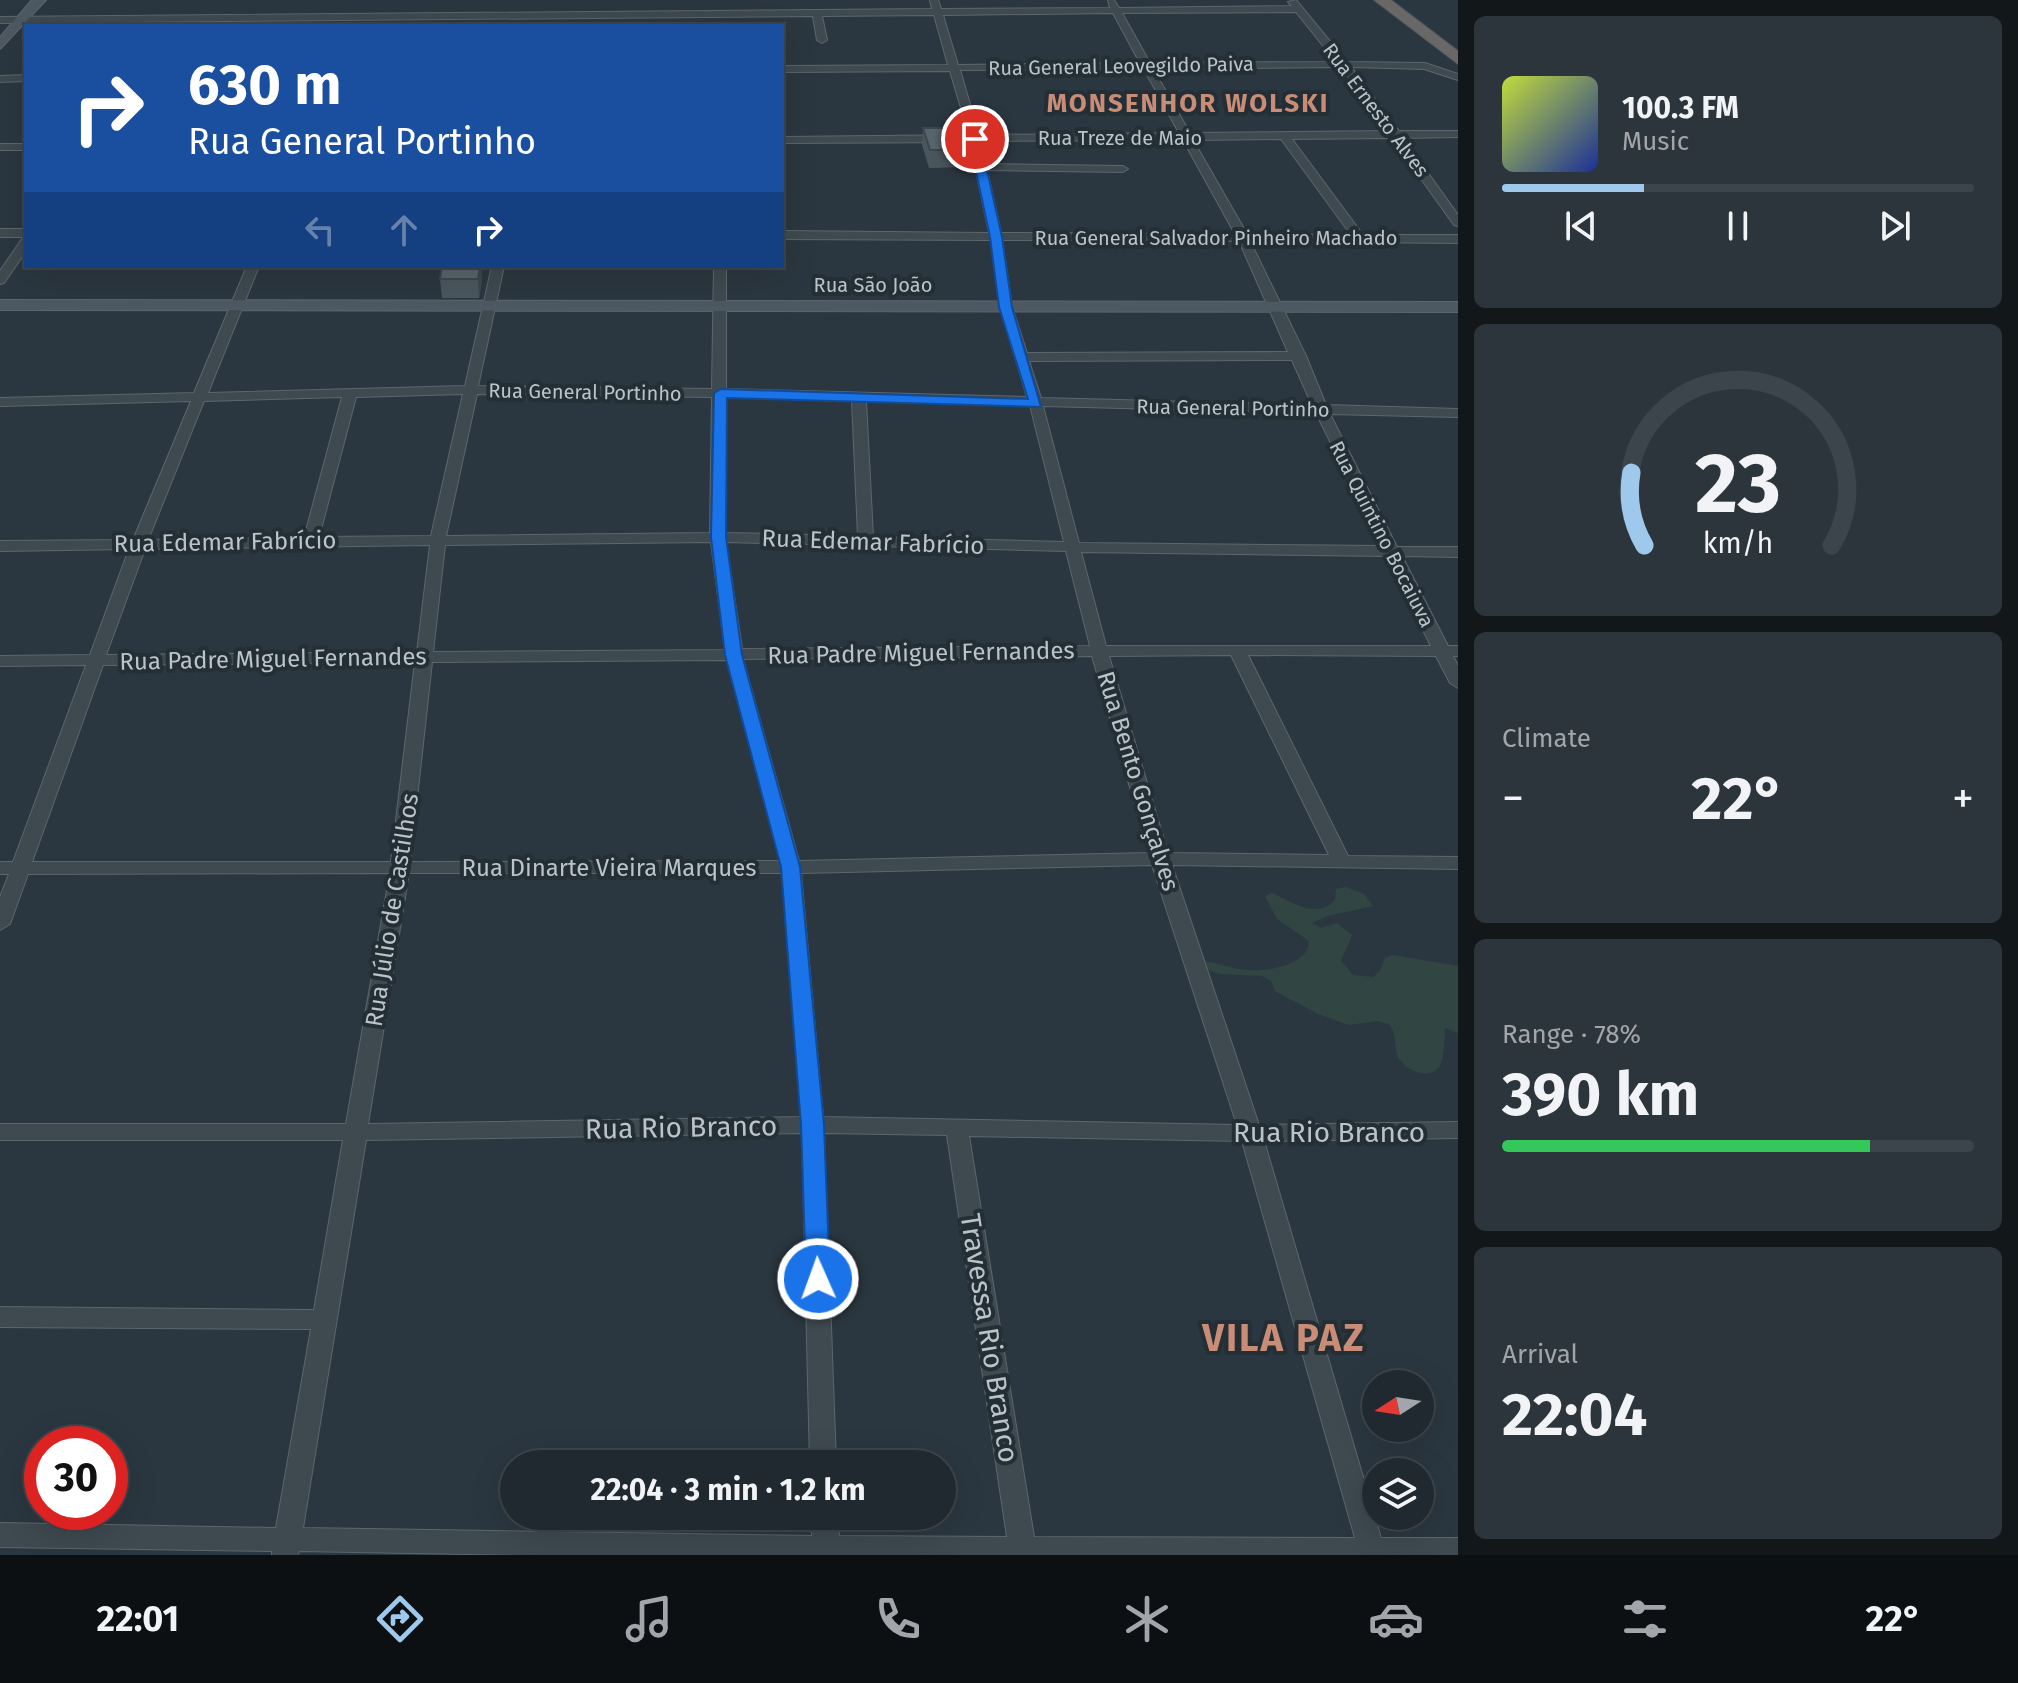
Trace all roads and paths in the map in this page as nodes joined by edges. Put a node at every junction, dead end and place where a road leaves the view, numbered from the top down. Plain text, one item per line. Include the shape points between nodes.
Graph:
1 (39, 0) edge
2 (547, 0) edge
3 (725, 0) edge
4 (934, 0) edge
5 (1382, 0) edge
6 (1295, 4) edge
7 (1113, 5) edge
8 (937, 12) junction
9 (725, 13) junction
10 (817, 13) junction
11 (544, 14) junction
12 (363, 17) edge
13 (174, 18) edge
14 (22, 19) junction
15 (0, 20) edge
16 (542, 24) edge
17 (724, 24) edge
18 (822, 40) dead end
19 (0, 45) edge
20 (1458, 59) edge
21 (1344, 64) junction
22 (1145, 66) junction
23 (953, 68) junction
24 (784, 69) edge
25 (1458, 77) edge
26 (24, 78) edge
27 (0, 79) edge
28 (1458, 134) edge
29 (1397, 135) junction
30 (1285, 137) junction
31 (1185, 138) junction
32 (975, 139) junction
33 (784, 140) edge
34 (0, 147) edge
35 (24, 147) edge
36 (981, 167) junction
37 (1123, 169) dead end
38 (1458, 223) edge
39 (0, 233) edge
40 (24, 233) edge
41 (784, 235) edge
42 (996, 237) junction
43 (1243, 238) junction
44 (1359, 238) junction
45 (1458, 239) edge
46 (24, 245) edge
47 (252, 268) edge
48 (497, 268) edge
49 (720, 268) edge
50 (0, 280) edge
51 (236, 303) junction
52 (0, 305) edge
53 (488, 305) junction
54 (719, 306) junction
55 (1273, 306) junction
56 (1006, 307) junction
57 (1458, 307) edge
58 (1299, 356) junction
59 (1022, 357) junction
60 (471, 390) junction
61 (351, 391) junction
62 (721, 393) junction
63 (199, 395) junction
64 (859, 397) junction
65 (0, 402) edge
66 (1036, 404) junction
67 (1321, 410) junction
68 (1458, 413) edge
69 (718, 537) junction
70 (438, 539) junction
71 (311, 540) junction
72 (866, 542) junction
73 (139, 543) junction
74 (0, 546) edge
75 (1070, 547) junction
76 (1389, 551) junction
77 (1458, 552) edge
78 (1237, 650) junction
79 (1099, 651) junction
80 (1450, 652) edge
81 (734, 655) junction
82 (427, 657) junction
83 (0, 661) edge
84 (98, 661) junction
85 (1458, 683) edge
86 (1160, 859) junction
87 (1340, 859) junction
88 (1458, 863) edge
89 (791, 867) junction
90 (0, 868) edge
91 (23, 868) junction
92 (400, 868) junction
93 (0, 924) edge
94 (813, 1125) junction
95 (957, 1128) junction
96 (1458, 1130) edge
97 (0, 1132) edge
98 (356, 1132) junction
99 (1251, 1133) junction
100 (0, 1317) edge
101 (325, 1320) junction
102 (823, 1450) edge
103 (825, 1530) edge
104 (0, 1535) edge
105 (287, 1547) edge
106 (1022, 1548) junction
107 (1458, 1550) edge
108 (826, 1552) edge
109 (1372, 1553) edge

1 - 14 main road
2 - 11 street
3 - 9 street
4 - 8 street, Rua Bento Gonçalves
5 - 20 highway
6 - 7 street
6 - 21 street, Rua Ernesto Alves
7 - 8 street
7 - 22 street, Rua Quintino Bocaiuva
8 - 10 street
8 - 23 street, Rua Bento Gonçalves
9 - 10 street
9 - 11 street
9 - 17 street
10 - 18 street
11 - 12 street
11 - 16 street
12 - 13 street
13 - 14 street
14 - 15 street
14 - 19 main road
21 - 22 street, Rua General Leovegildo Paiva
21 - 25 street, Rua General Leovegildo Paiva via 1425,66
21 - 29 street, Rua Ernesto Alves
22 - 23 street, Rua General Leovegildo Paiva
22 - 31 street, Rua Quintino Bocaiuva
23 - 24 street, Rua General Leovegildo Paiva
23 - 32 street, Rua Bento Gonçalves
26 - 27 street
28 - 29 street, Rua Treze de Maio
29 - 30 street, Rua Treze de Maio
29 - 38 street, Rua Ernesto Alves
30 - 31 street, Rua Treze de Maio
30 - 44 street
31 - 32 street, Rua Treze de Maio
31 - 43 street, Rua Quintino Bocaiuva
32 - 33 street, Rua Treze de Maio
32 - 36 street, Rua Bento Gonçalves
34 - 35 street
36 - 37 street
36 - 42 street, Rua Bento Gonçalves
39 - 40 street
41 - 42 street, Rua General Salvador Pinheiro Machado
42 - 43 street, Rua General Salvador Pinheiro Machado
42 - 56 street, Rua Bento Gonçalves
43 - 44 street, Rua General Salvador Pinheiro Machado
43 - 55 street, Rua Quintino Bocaiuva
44 - 45 street, Rua General Salvador Pinheiro Machado
46 - 50 street
47 - 51 street
48 - 53 street, Rua Júlio de Castilhos
49 - 54 street
51 - 52 main road, Rua São João
51 - 53 main road, Rua São João
51 - 63 street
53 - 54 main road, Rua São João
53 - 60 street, Rua Júlio de Castilhos
54 - 56 main road, Rua São João
54 - 62 street
55 - 56 main road, Rua São João
55 - 57 main road, Rua São João
55 - 58 street, Rua Quintino Bocaiuva
56 - 59 street, Rua Bento Gonçalves
58 - 59 street
58 - 67 street, Rua Quintino Bocaiuva
59 - 66 street, Rua Bento Gonçalves
60 - 61 street, Rua General Portinho
60 - 62 street, Rua General Portinho
60 - 70 street, Rua Júlio de Castilhos
61 - 63 street, Rua General Portinho
61 - 71 street
62 - 64 street, Rua General Portinho
62 - 69 street
63 - 65 street, Rua General Portinho
63 - 73 street
64 - 66 street, Rua General Portinho
64 - 72 street
66 - 67 street, Rua General Portinho
66 - 75 street, Rua Bento Gonçalves
67 - 68 street, Rua General Portinho
67 - 76 street, Rua Quintino Bocaiuva
69 - 70 street, Rua Edemar Fabrício
69 - 72 street, Rua Edemar Fabrício
69 - 81 street
70 - 71 street, Rua Edemar Fabrício
70 - 82 street, Rua Júlio de Castilhos
71 - 73 street, Rua Edemar Fabrício
72 - 75 street, Rua Edemar Fabrício
73 - 74 street, Rua Edemar Fabrício
73 - 84 street
75 - 76 street, Rua Edemar Fabrício
75 - 79 street, Rua Bento Gonçalves
76 - 77 street, Rua Edemar Fabrício
76 - 80 street, Rua Quintino Bocaiuva
78 - 79 street, Rua Padre Miguel Fernandes
78 - 80 street, Rua Padre Miguel Fernandes
78 - 87 street
79 - 81 street, Rua Padre Miguel Fernandes
79 - 86 street, Rua Bento Gonçalves
80 - 85 street, Rua Quintino Bocaiuva
81 - 82 street, Rua Padre Miguel Fernandes
81 - 89 street
82 - 84 street, Rua Padre Miguel Fernandes
82 - 92 street, Rua Júlio de Castilhos
83 - 84 street, Rua Padre Miguel Fernandes
84 - 91 street
86 - 87 street, Rua Dinarte Vieira Marques
86 - 89 street, Rua Dinarte Vieira Marques
86 - 99 street, Rua Bento Gonçalves
87 - 88 street, Rua Dinarte Vieira Marques
89 - 92 street, Rua Dinarte Vieira Marques
89 - 94 street
90 - 91 street, Rua Dinarte Vieira Marques
91 - 92 street, Rua Dinarte Vieira Marques
91 - 93 street
92 - 98 street, Rua Júlio de Castilhos
94 - 95 street, Rua Rio Branco
94 - 98 street, Rua Rio Branco
94 - 102 street
95 - 99 street, Rua Rio Branco
95 - 106 street, Travessa Rio Branco
96 - 99 street, Rua Rio Branco
97 - 98 street, Rua Rio Branco
98 - 101 street, Rua Júlio de Castilhos
99 - 109 street, Rua Bento Gonçalves
100 - 101 street
101 - 105 street, Rua Júlio de Castilhos
103 - 108 street
104 - 105 street
105 - 108 street
106 - 108 street
106 - 109 street
107 - 109 street

